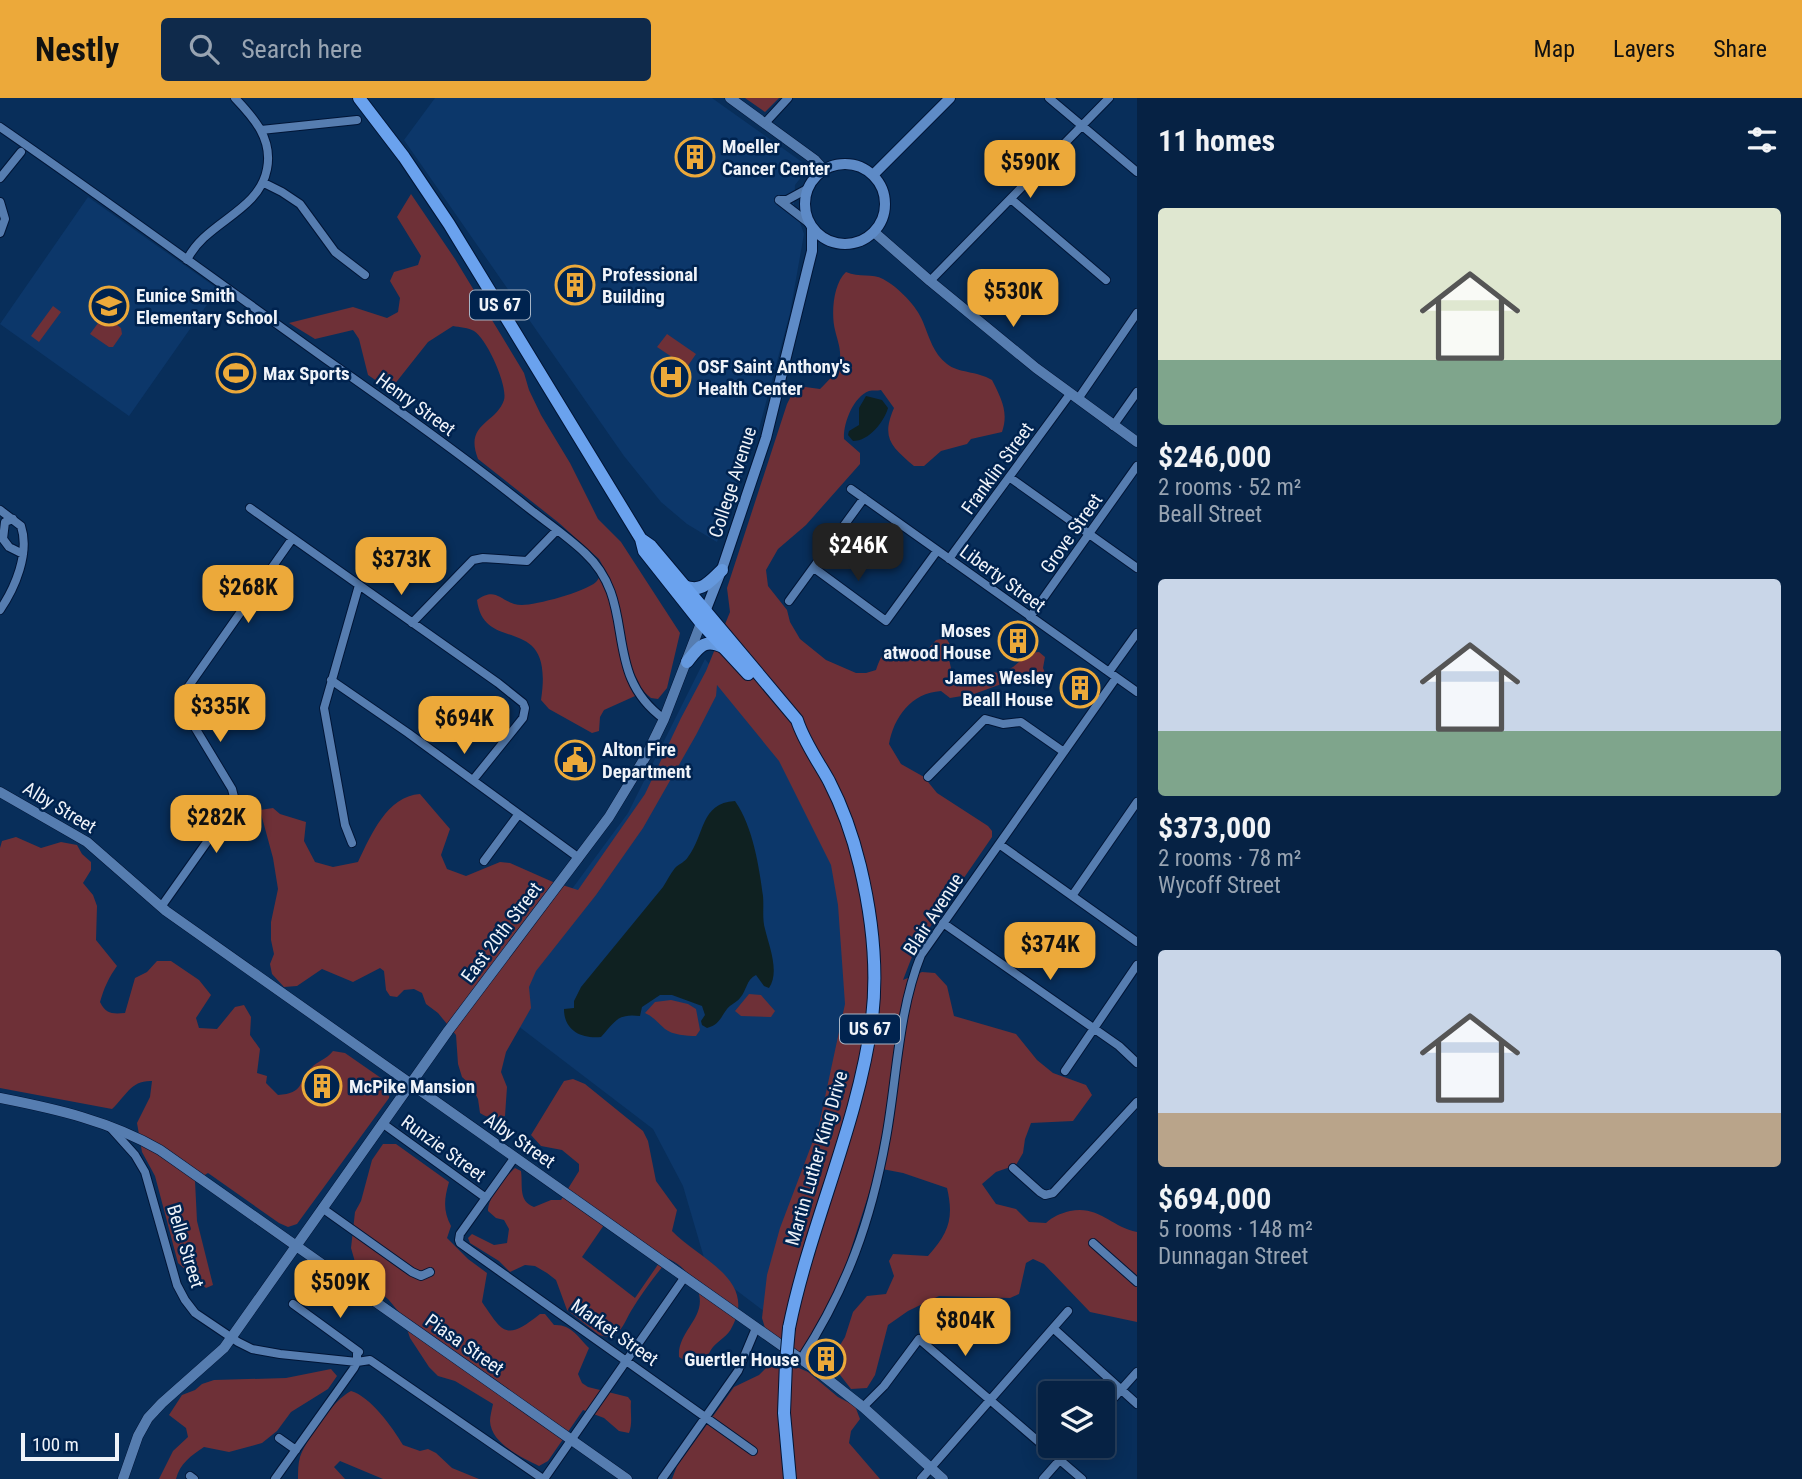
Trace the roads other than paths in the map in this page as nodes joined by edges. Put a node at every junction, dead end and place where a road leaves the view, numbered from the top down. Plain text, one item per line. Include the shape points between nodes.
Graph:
1 (235, 98) edge
2 (359, 98) edge
3 (730, 98) edge
4 (788, 98) edge
5 (950, 98) edge
6 (1049, 98) edge
7 (1109, 98) edge
8 (357, 120) dead end
9 (765, 123) junction
10 (1082, 125) junction
11 (0, 127) edge
12 (261, 130) junction
13 (21, 152) dead end
14 (824, 170) junction
15 (1137, 172) edge
16 (873, 175) junction
17 (0, 178) edge
18 (264, 183) junction
19 (808, 188) junction
20 (1012, 199) junction
21 (0, 202) edge
22 (811, 225) junction
23 (874, 232) junction
24 (0, 233) edge
25 (829, 241) junction
26 (812, 251) junction
27 (187, 260) junction
28 (365, 275) dead end
29 (1106, 280) dead end
30 (930, 281) junction
31 (1137, 313) edge
32 (1137, 392) edge
33 (1074, 397) junction
34 (1113, 426) junction
35 (1137, 442) edge
36 (1137, 466) edge
37 (1009, 477) junction
38 (851, 489) dead end
39 (864, 498) junction
40 (250, 508) dead end
41 (0, 510) edge
42 (13, 519) junction
43 (557, 530) junction
44 (1089, 535) junction
45 (292, 539) junction
46 (641, 539) junction
47 (937, 551) junction
48 (23, 554) junction
49 (949, 559) junction
50 (814, 568) junction
51 (1137, 568) edge
52 (722, 570) junction
53 (359, 585) junction
54 (684, 586) junction
55 (789, 601) dead end
56 (0, 610) edge
57 (703, 617) junction
58 (1030, 617) junction
59 (412, 623) junction
60 (1137, 633) edge
61 (723, 647) junction
62 (687, 662) junction
63 (1112, 675) junction
64 (331, 680) junction
65 (1137, 692) edge
66 (664, 719) junction
67 (802, 734) junction
68 (1064, 751) junction
69 (928, 777) dead end
70 (473, 780) junction
71 (0, 792) edge
72 (1137, 802) edge
73 (518, 815) junction
74 (352, 843) dead end
75 (999, 844) junction
76 (579, 858) junction
77 (484, 861) dead end
78 (1072, 896) junction
79 (161, 907) junction
80 (943, 923) junction
81 (1137, 942) edge
82 (1137, 965) edge
83 (1093, 1030) junction
84 (1137, 1063) edge
85 (1065, 1071) dead end
86 (410, 1083) junction
87 (0, 1098) edge
88 (1137, 1102) edge
89 (382, 1123) junction
90 (107, 1124) junction
91 (515, 1157) junction
92 (1013, 1168) dead end
93 (486, 1198) junction
94 (322, 1208) junction
95 (1093, 1243) dead end
96 (296, 1245) junction
97 (430, 1272) dead end
98 (684, 1278) junction
99 (1137, 1282) edge
100 (293, 1304) dead end
101 (1068, 1311) dead end
102 (755, 1328) junction
103 (1053, 1328) junction
104 (231, 1337) junction
105 (357, 1350) junction
106 (626, 1359) junction
107 (801, 1359) junction
108 (370, 1360) junction
109 (357, 1362) junction
110 (1137, 1372) edge
111 (1121, 1390) junction
112 (1115, 1397) edge
113 (992, 1399) junction
114 (1137, 1404) edge
115 (863, 1407) junction
116 (707, 1416) junction
117 (279, 1438) dead end
118 (571, 1439) junction
119 (296, 1450) junction
120 (753, 1451) dead end
121 (1060, 1459) junction
122 (931, 1468) junction
123 (123, 1479) edge
124 (275, 1479) edge
125 (543, 1479) edge
126 (627, 1479) edge
127 (663, 1479) edge
128 (790, 1479) edge
129 (921, 1479) edge
130 (943, 1479) edge
131 (1042, 1479) edge
132 (1082, 1479) edge

1 - 12 street
2 - 46 highway, US 67 via 449,225
3 - 9 street
4 - 9 street
5 - 16 main road
6 - 10 street
7 - 10 street
8 - 12 street
9 - 14 street
10 - 15 street
10 - 20 street
11 - 27 street, Henry Street
12 - 18 street via 268,153
13 - 17 street
14 - 16 main road via 845,164
14 - 19 main road
16 - 23 main road via 885,206
18 - 27 street via 197,244
18 - 28 street via 300,204 335,252
19 - 22 main road via 805,206
19 - 22 street via 779,200
20 - 29 street
20 - 30 street
21 - 24 street via 5,219
22 - 25 main road
22 - 26 main road, College Avenue
23 - 25 main road via 853,243
23 - 30 street
25 - 26 main road
26 - 52 main road, College Avenue via 766,438
27 - 43 street, Henry Street
30 - 33 street
31 - 33 street, Franklin Street
32 - 34 street
33 - 34 street
33 - 37 street, Franklin Street
34 - 35 street
36 - 44 street, Grove Street
37 - 44 street
37 - 49 street, Franklin Street
38 - 39 street, Liberty Street
39 - 47 street, Liberty Street
39 - 50 street
40 - 45 street
41 - 42 street
42 - 48 street via 23,532
42 - 48 street via 5,522 3,539
43 - 59 street via 527,561 473,560
43 - 66 street, Henry Street via 587,555 606,579 629,676 647,705
44 - 51 street
44 - 58 street, Grove Street
45 - 53 street
45 - 79 street via 191,681 184,700 191,723 233,792 233,802
46 - 54 highway, US 67
46 - 57 highway, US 67 via 644,551
47 - 49 street, Liberty Street
47 - 50 street via 886,621
48 - 56 street
49 - 58 street, Liberty Street
50 - 55 street
52 - 54 main road via 704,587
52 - 57 main road, College Avenue
53 - 59 street
53 - 64 street
54 - 57 highway, US 67
57 - 61 highway, US 67
57 - 62 street, East 20th Street
57 - 67 highway, US 67 via 797,720
58 - 63 street, Liberty Street
59 - 70 street via 520,699 525,708 523,718
60 - 63 street, Blair Avenue
61 - 62 main road via 703,643
61 - 67 highway, US 67
62 - 66 street, East 20th Street
63 - 65 street, Liberty Street
63 - 68 street, Blair Avenue
64 - 70 street
64 - 74 street via 325,715
66 - 76 street, East 20th Street via 623,797
67 - 128 highway, Martin Luther King Drive / US 67, bridge via 836,796 856,849 870,918 874,994 856,1094 789,1328 784,1413
68 - 69 street via 1021,722 985,719
68 - 75 street, Blair Avenue
70 - 73 street
71 - 79 street, Alby Street via 87,842
72 - 78 street
73 - 76 street
73 - 77 street
75 - 78 street
75 - 80 street, Blair Avenue
76 - 86 street, East 20th Street
78 - 81 street
79 - 86 street, Alby Street
80 - 83 street
80 - 107 street, Blair Avenue via 921,955 911,983 882,1160 856,1253 831,1312
82 - 83 street
83 - 84 street
83 - 85 street
86 - 89 street, East 20th Street
86 - 91 street, Alby Street
87 - 90 street
88 - 92 street via 1049,1195
89 - 93 street, Runzie Street
89 - 94 street, East 20th Street
90 - 96 street, Piasa Street via 160,1150
90 - 104 street, Belle Street via 145,1172 184,1300
91 - 93 street
91 - 98 street, Alby Street
93 - 106 street, Market Street via 459,1240
94 - 96 street, East 20th Street
94 - 97 street via 421,1276
95 - 99 street
96 - 104 street, East 20th Street
96 - 118 street, Piasa Street
98 - 102 street, Alby Street
98 - 106 street
100 - 105 street
101 - 103 street
102 - 107 street, Alby Street
102 - 116 street via 744,1361
103 - 111 street
103 - 113 street
104 - 109 street, Belle Street via 260,1351
104 - 123 street, East 20th Street via 143,1427
105 - 108 street
105 - 109 street
106 - 116 street, Market Street
106 - 118 street
107 - 115 street, Alby Street
108 - 109 street, Belle Street
108 - 125 street
109 - 119 street
110 - 111 street
111 - 112 street
111 - 114 street
113 - 115 street via 919,1339
113 - 121 street
113 - 122 street
115 - 122 street, Alby Street
116 - 120 street, Market Street
116 - 127 street
117 - 119 street
118 - 125 street
118 - 126 street, Piasa Street
119 - 124 street
121 - 131 street
121 - 132 street
122 - 129 street
122 - 130 street, Alby Street

